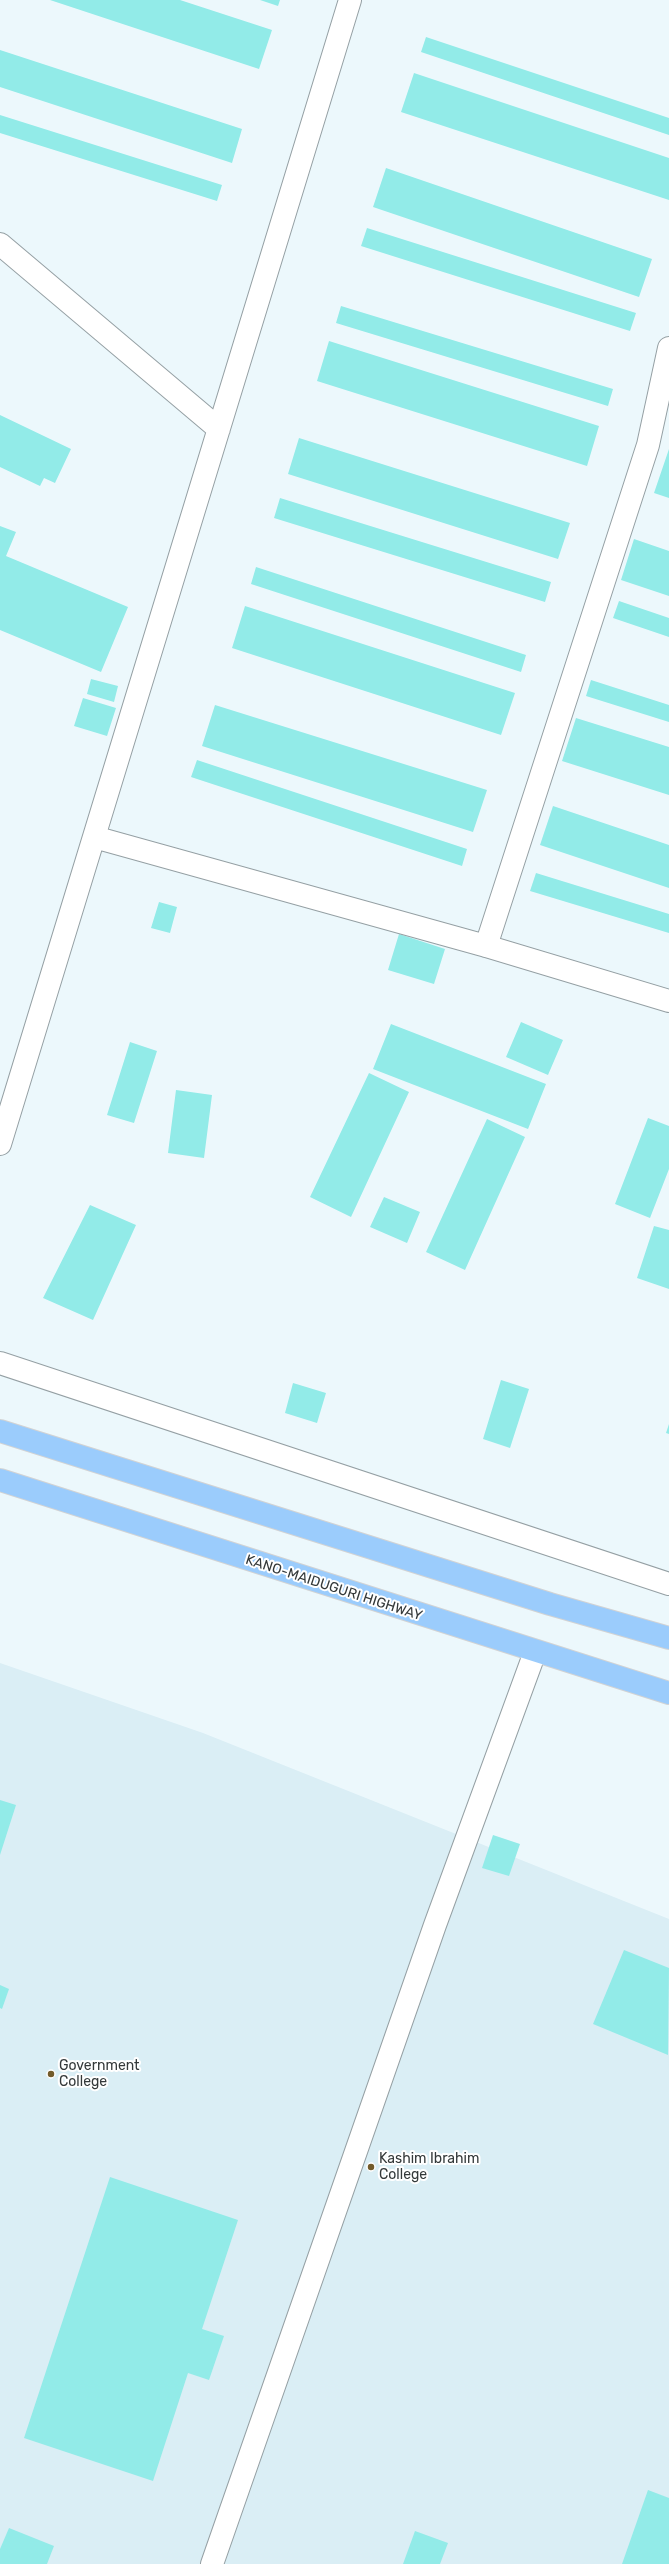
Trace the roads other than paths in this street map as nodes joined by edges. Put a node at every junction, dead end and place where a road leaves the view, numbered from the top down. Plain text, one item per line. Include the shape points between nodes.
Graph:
1 (350, 0) edge
2 (0, 244) edge
3 (669, 348) edge
4 (219, 429) junction
5 (94, 837) junction
6 (486, 946) junction
7 (669, 1001) edge
8 (0, 1144) edge
9 (0, 1363) edge
10 (0, 1431) edge
11 (0, 1480) edge
12 (669, 1584) edge
13 (669, 1638) edge
14 (535, 1652) junction
15 (669, 1694) edge
16 (212, 2564) edge

1 - 4 street
2 - 4 street
3 - 6 street via 648,445
4 - 5 street
5 - 6 street
5 - 8 street
6 - 7 street
9 - 12 street
10 - 13 highway via 550,1604
11 - 14 highway, KANO-MAIDUGURI HIGHWAY
14 - 15 highway, KANO-MAIDUGURI HIGHWAY
14 - 16 street via 435,1925

